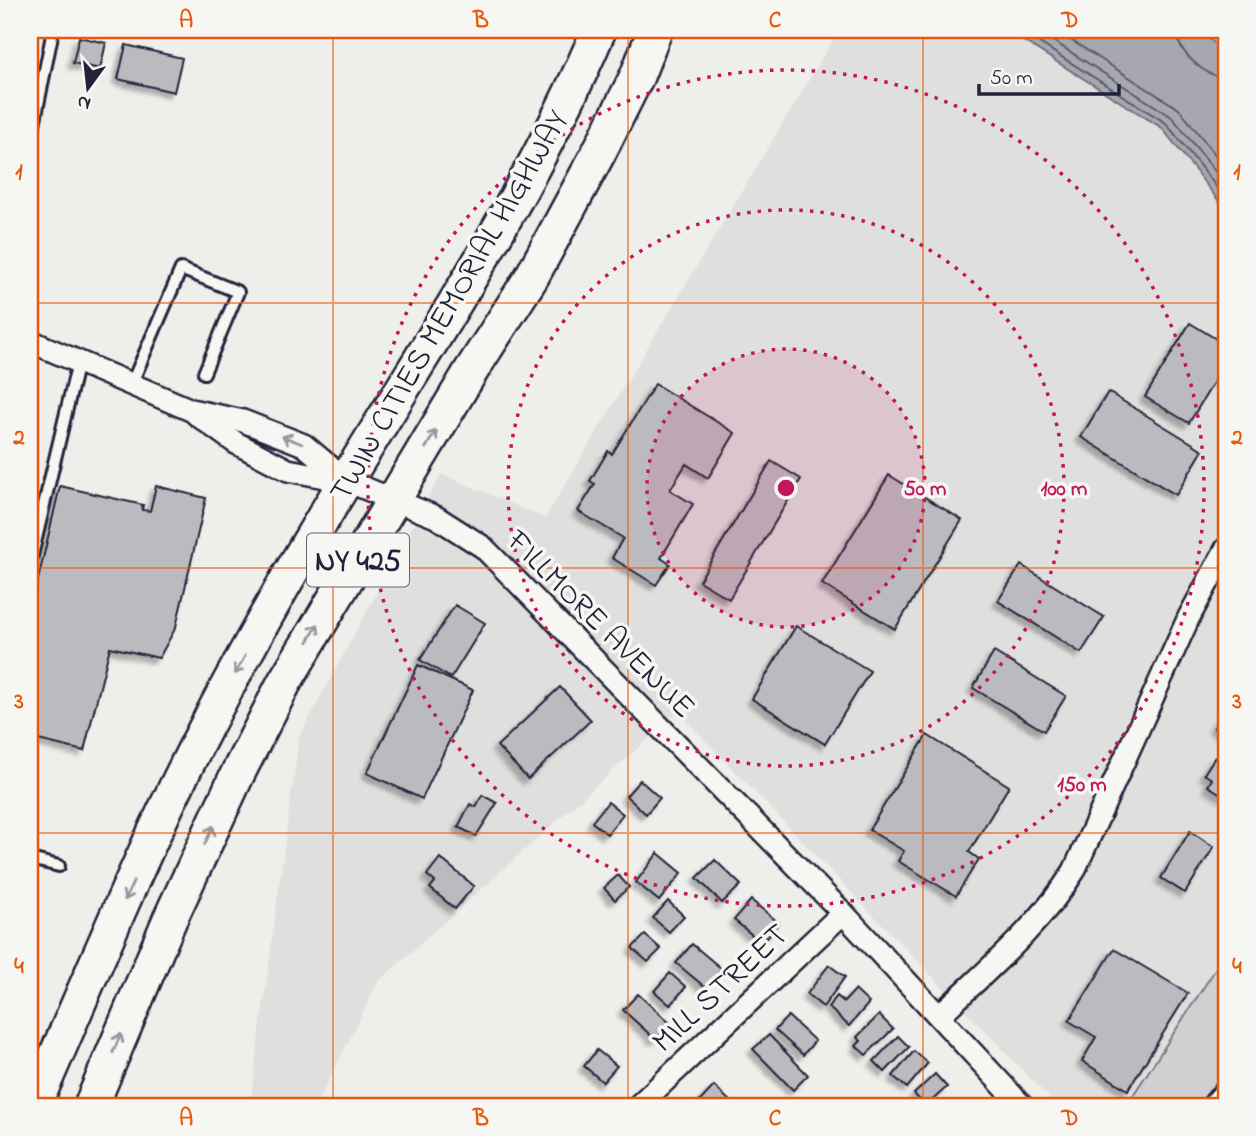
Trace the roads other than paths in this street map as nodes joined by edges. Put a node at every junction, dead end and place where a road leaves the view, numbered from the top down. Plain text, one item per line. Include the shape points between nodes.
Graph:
1 (53, 30) edge
2 (599, 30) edge
3 (655, 30) edge
4 (30, 145) edge
5 (30, 341) edge
6 (78, 362) junction
7 (204, 373) dead end
8 (131, 385) junction
9 (191, 410) junction
10 (347, 481) junction
11 (394, 500) junction
12 (1226, 549) edge
13 (30, 565) edge
14 (30, 859) edge
15 (59, 866) dead end
16 (843, 913) junction
17 (939, 1016) junction
18 (1226, 1082) edge
19 (34, 1106) edge
20 (91, 1106) edge
21 (638, 1106) edge
22 (1022, 1106) edge
23 (1206, 1106) edge

1 - 4 lane
2 - 10 main road, TWIN CITIES MEMORIAL HIGHWAY / NY 425 via 575,86 487,251
11 -> 3 main road, TWIN CITIES MEMORIAL HIGHWAY / NY 425 via 531,278 598,154
5 - 6 street, FILLMORE AVENUE
6 - 8 street, FILLMORE AVENUE
6 - 13 lane
7 - 8 lane via 238,292 181,269
8 - 9 street, FILLMORE AVENUE
9 - 10 street via 236,443 288,470
10 -> 9 street, FILLMORE AVENUE via 304,445 243,421
10 - 11 street, FILLMORE AVENUE
10 -> 19 main road, TWIN CITIES MEMORIAL HIGHWAY / NY 425 via 205,728
11 - 16 street, FILLMORE AVENUE via 436,517 483,547
20 -> 11 main road, TWIN CITIES MEMORIAL HIGHWAY / NY 425 via 238,773 284,683
12 - 17 street via 1189,617 1058,898
14 - 15 lane
16 - 17 street, FILLMORE AVENUE
16 - 21 street, MILL STREET
17 - 22 street, FILLMORE AVENUE
18 - 23 lane

